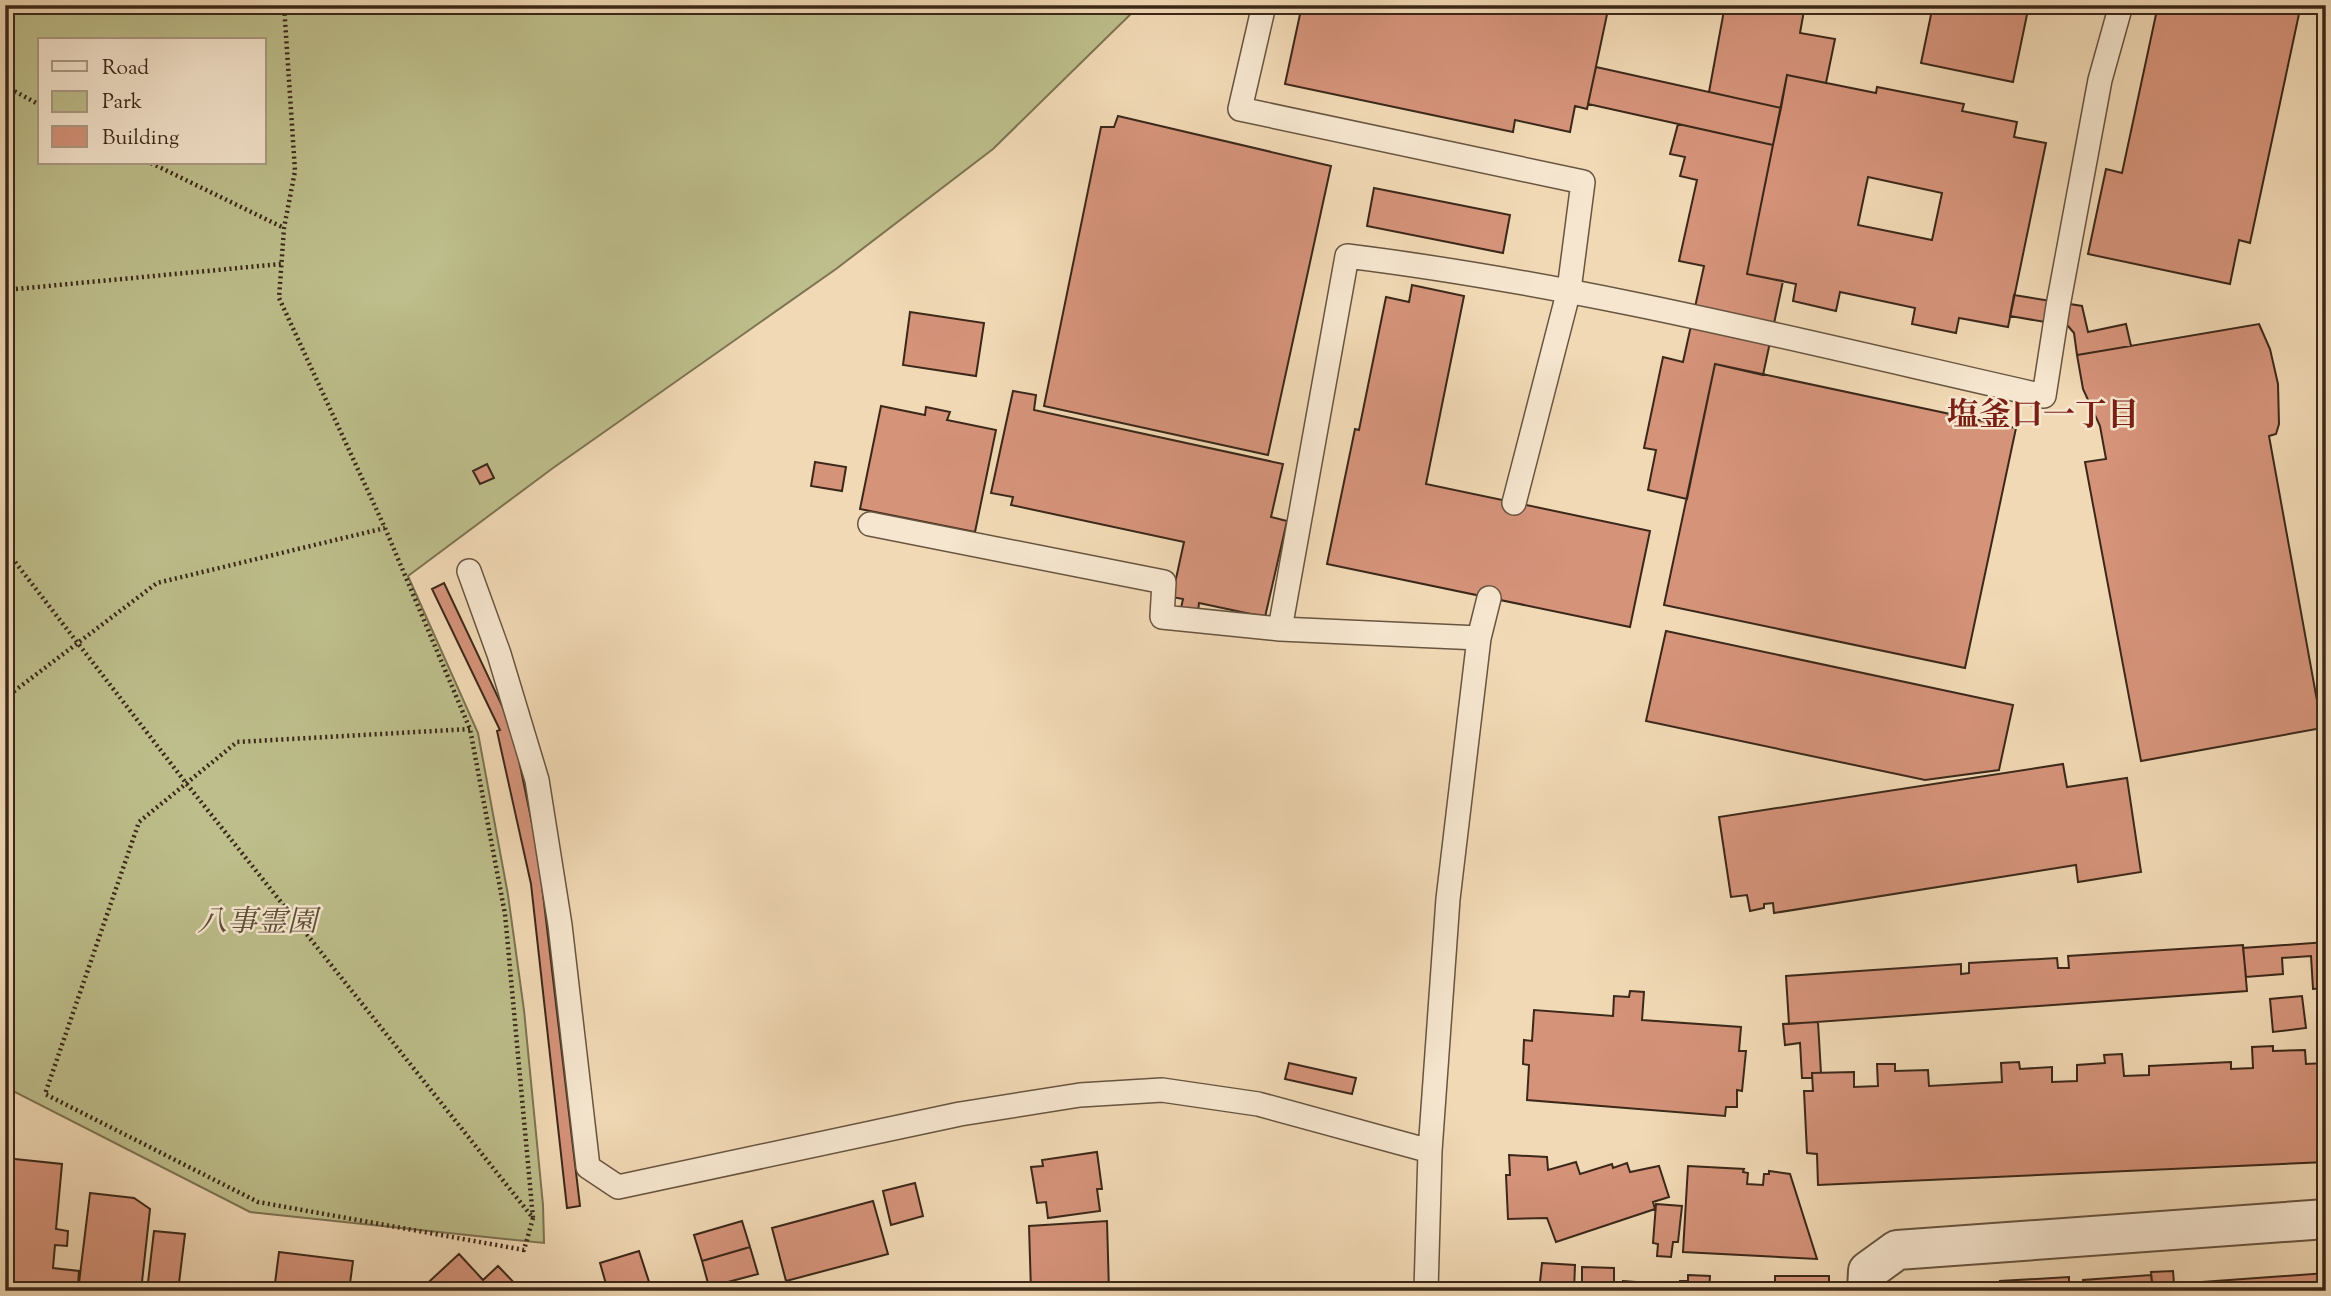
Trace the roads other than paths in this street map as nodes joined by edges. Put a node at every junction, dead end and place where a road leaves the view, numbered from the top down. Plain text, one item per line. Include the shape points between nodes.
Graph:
1 (1264, 5) edge
2 (2121, 5) edge
3 (1569, 290) junction
4 (1514, 503) dead end
5 (870, 524) dead end
6 (469, 571) dead end
7 (1489, 598) dead end
8 (1280, 629) junction
9 (1479, 638) junction
10 (1430, 1152) junction
11 (2326, 1219) edge
12 (1426, 1291) edge
13 (1867, 1291) edge

1 - 3 lane via 1240,109 1583,182
2 - 3 lane via 2100,80 2045,396
3 - 4 lane
3 - 8 lane via 1347,256
5 - 8 lane via 1164,582 1163,617
6 - 10 lane via 537,780 560,925 588,1167 618,1187 960,1114 1080,1094 1163,1090 1258,1104
7 - 9 lane
8 - 9 lane
9 - 10 lane via 1448,898
10 - 12 lane
11 - 13 street via 1897,1250 1868,1271

